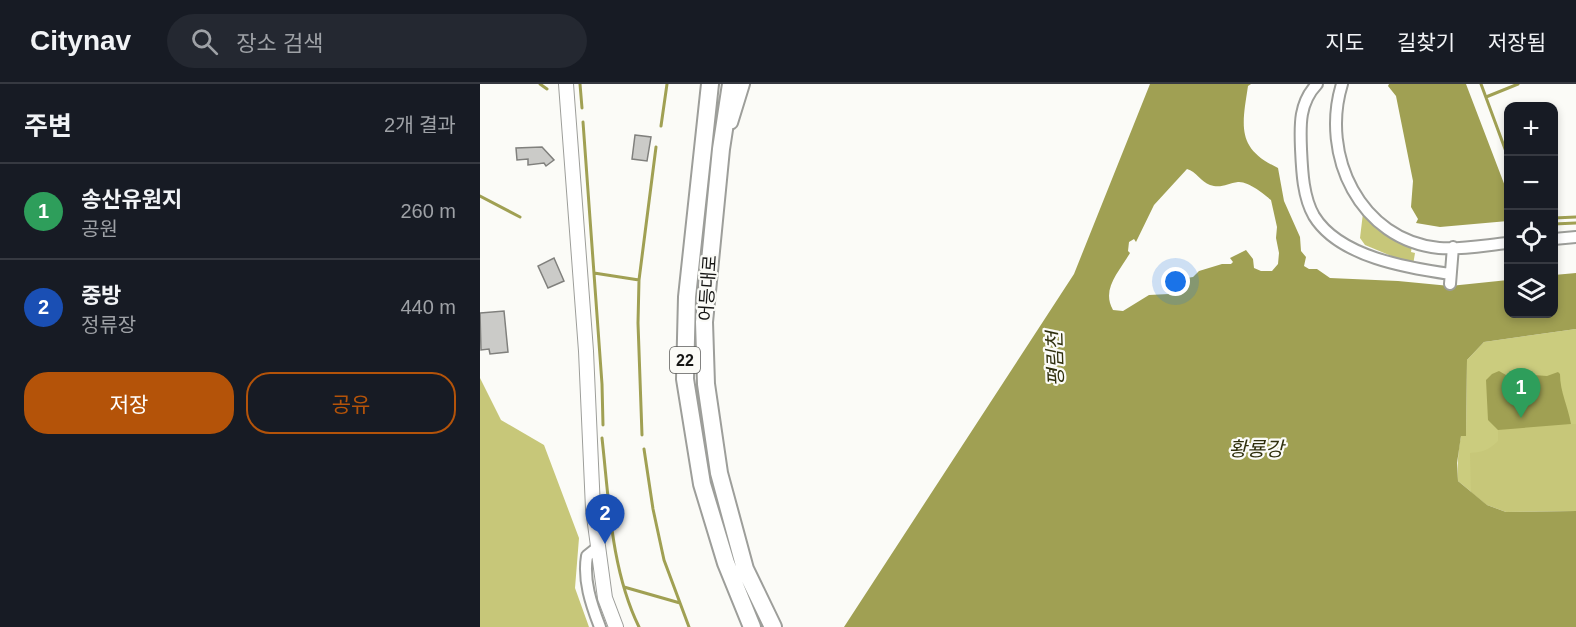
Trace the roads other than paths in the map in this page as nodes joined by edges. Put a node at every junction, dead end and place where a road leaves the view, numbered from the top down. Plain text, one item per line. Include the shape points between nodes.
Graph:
1 (566, 84) edge
2 (710, 84) edge
3 (730, 84) edge
4 (744, 84) edge
5 (1317, 84) edge
6 (1342, 84) edge
7 (720, 160) junction
8 (1576, 237) edge
9 (1558, 239) edge
10 (1504, 243) edge
11 (1453, 247) junction
12 (597, 548) junction
13 (772, 625) edge
14 (600, 627) edge
15 (616, 627) edge
16 (752, 627) edge

1 - 12 main road
2 - 16 main road, 어등대로 / 22 via 687,297 685,379 702,484 726,563
3 - 7 main road, 어등대로 / 22
4 - 7 street
5 - 11 street via 1299,120 1303,182 1314,216 1333,238 1370,256 1450,279
6 - 11 street via 1335,125 1347,183 1366,210 1396,234 1421,244
7 - 13 main road, 어등대로 / 22 via 704,322 706,384 719,472 745,569
8 - 9 street
10 - 11 street
12 - 14 street via 587,555 584,570
12 - 15 main road via 604,598

